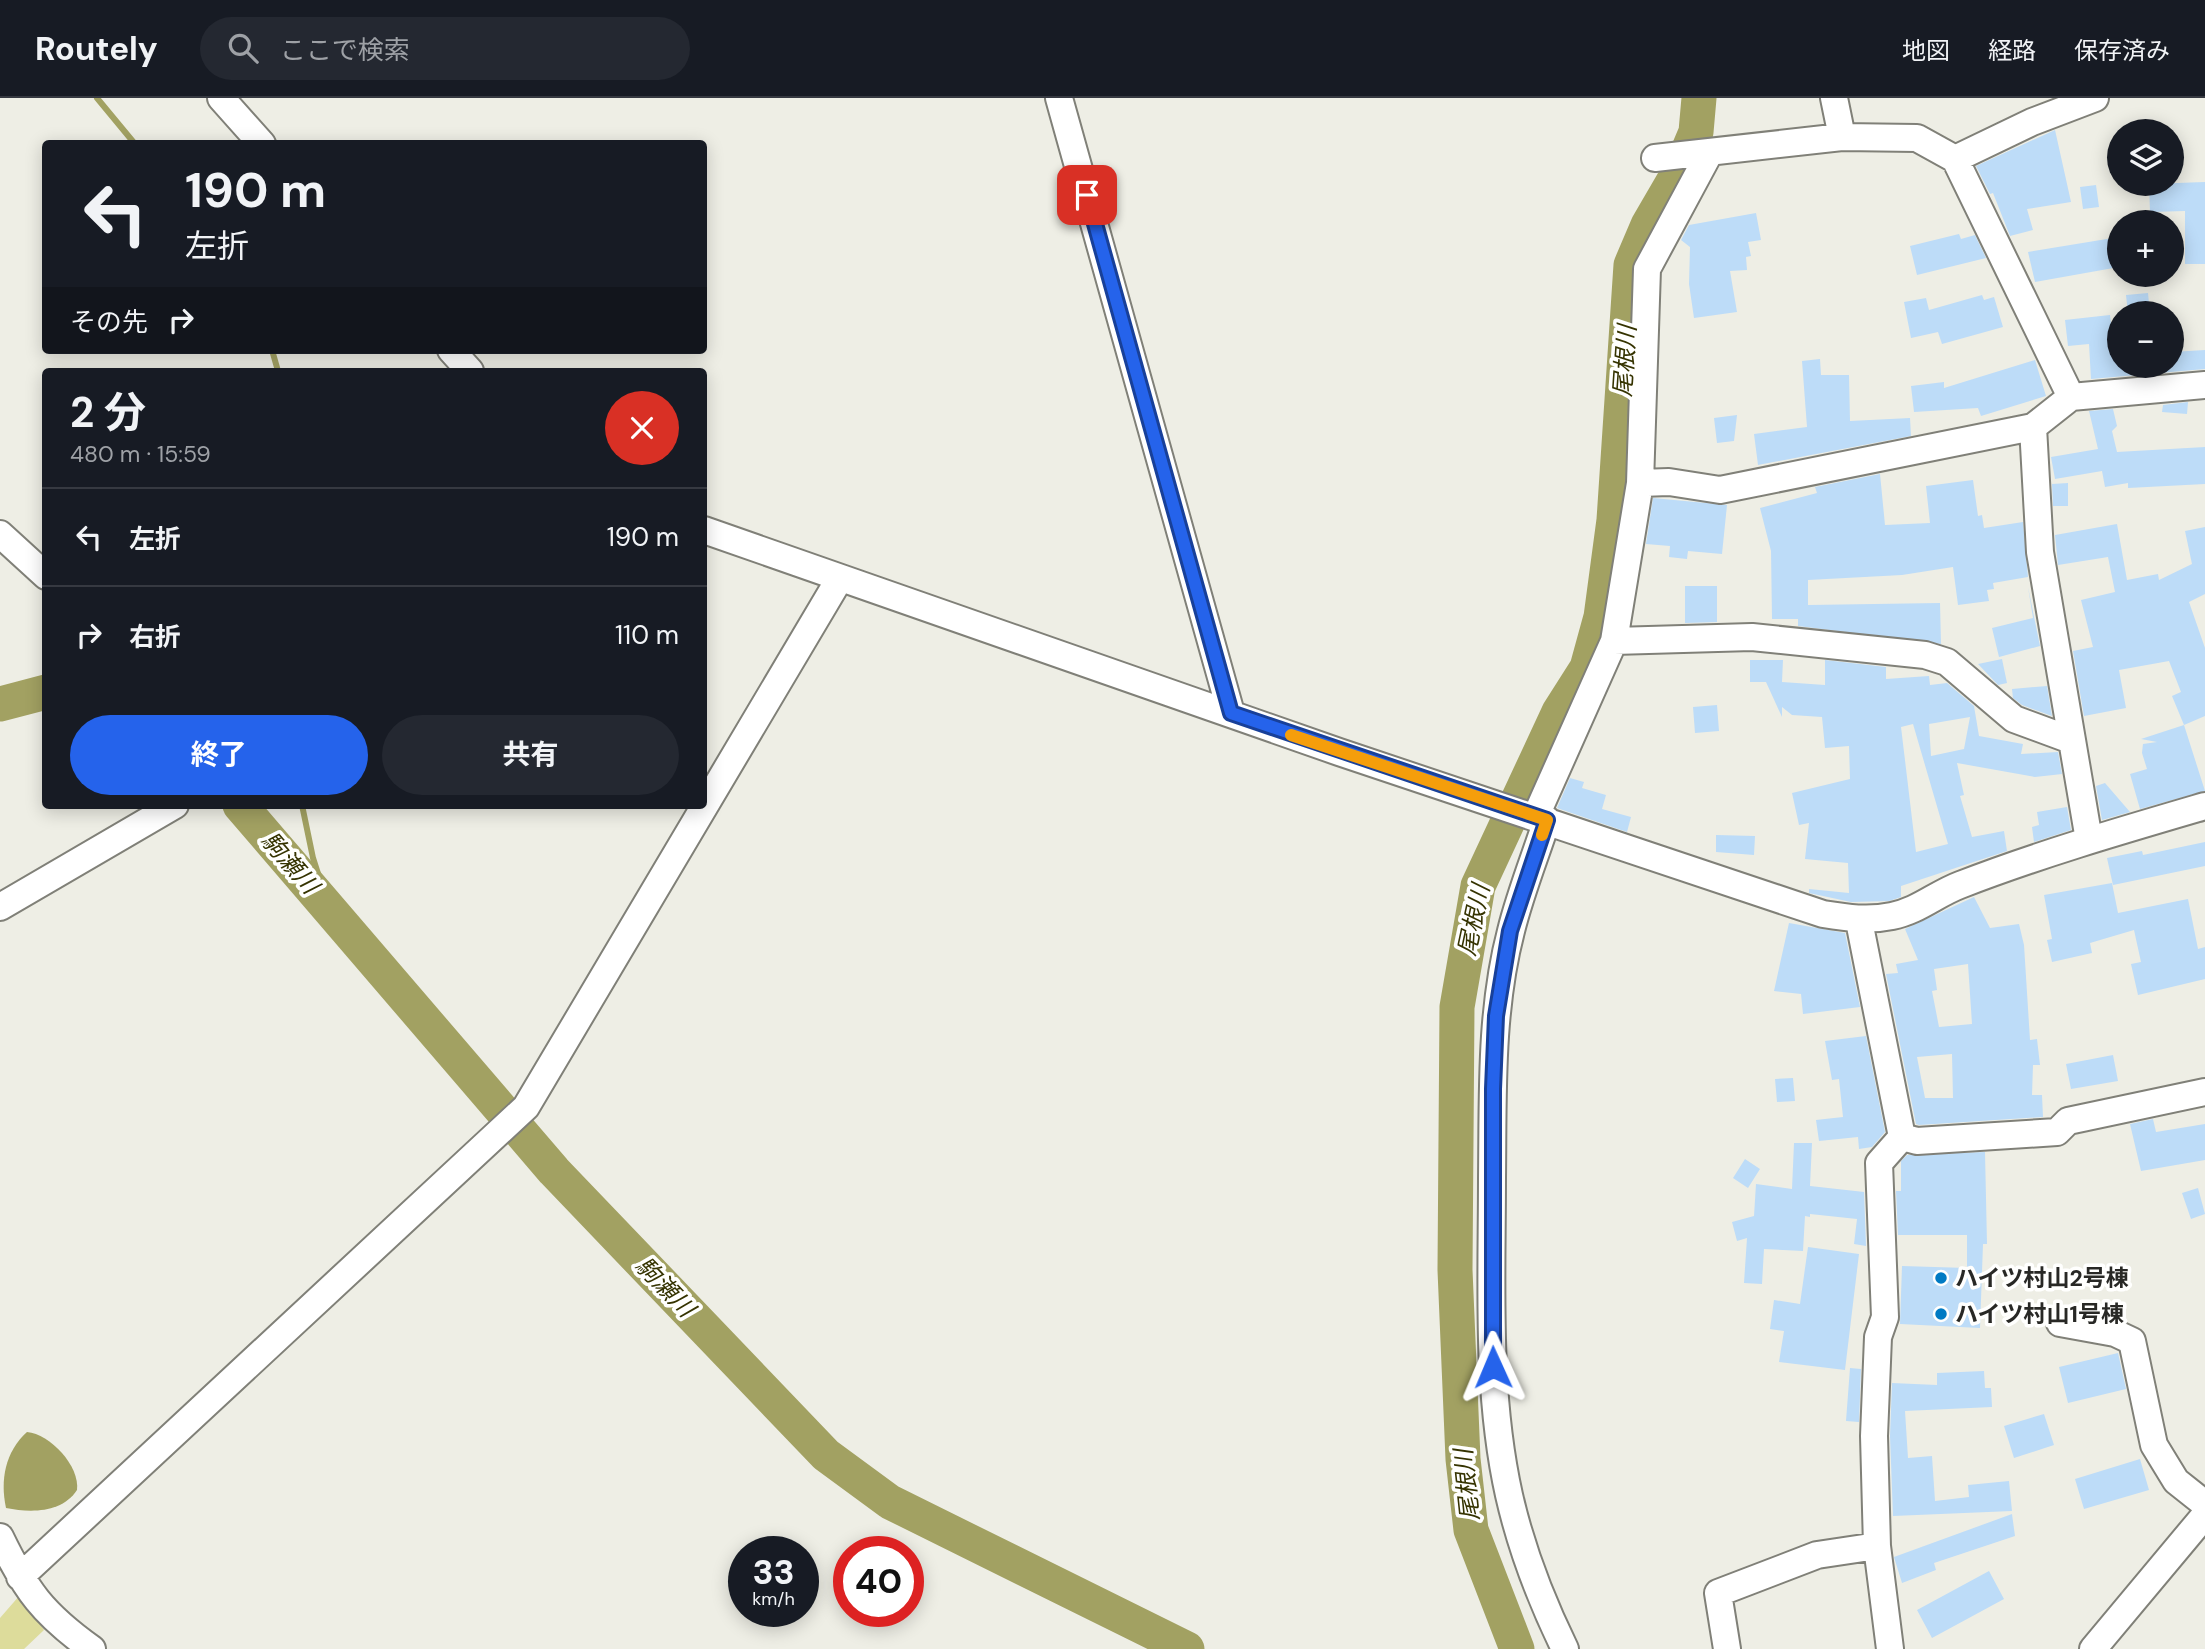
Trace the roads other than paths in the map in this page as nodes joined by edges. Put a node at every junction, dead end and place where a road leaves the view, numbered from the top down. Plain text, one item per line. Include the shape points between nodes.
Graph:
1 (221, 98) edge
2 (1059, 98) edge
3 (1834, 98) edge
4 (2095, 98) edge
5 (1842, 137) junction
6 (258, 140) edge
7 (1710, 152) junction
8 (1655, 158) dead end
9 (1955, 159) junction
10 (455, 354) edge
11 (467, 368) edge
12 (2205, 385) edge
13 (2071, 397) junction
14 (2033, 426) junction
15 (1640, 482) junction
16 (707, 531) edge
17 (0, 534) edge
18 (42, 572) edge
19 (839, 578) junction
20 (1614, 641) junction
21 (1231, 713) junction
22 (2071, 740) junction
23 (707, 801) edge
24 (2205, 806) edge
25 (168, 809) edge
26 (702, 809) edge
27 (1536, 818) junction
28 (2088, 840) junction
29 (0, 907) edge
30 (1859, 920) junction
31 (2205, 1092) edge
32 (1902, 1137) junction
33 (2060, 1323) dead end
34 (2205, 1504) edge
35 (2205, 1515) edge
36 (0, 1537) edge
37 (1877, 1546) junction
38 (20, 1577) junction
39 (92, 1649) edge
40 (1565, 1649) edge
41 (1727, 1649) edge
42 (1889, 1649) edge
43 (2093, 1649) edge

1 - 6 street
2 - 21 street
3 - 5 street
4 - 9 street
5 - 7 street
5 - 9 street via 1917,138
7 - 8 street
7 - 15 street via 1647,269
9 - 13 street
10 - 11 street
12 - 13 street
13 - 14 street
14 - 15 street via 1720,491
14 - 22 street via 2040,552
15 - 20 street
16 - 19 street
17 - 18 street
19 - 21 street
19 - 23 street
20 - 22 street via 1752,637 1925,655 1947,662 2014,719
20 - 27 street
21 - 27 street
22 - 28 street
24 - 28 street
25 - 29 street
26 - 38 street via 526,1107
27 - 30 street via 1789,904
27 - 40 street via 1496,1016 1493,1367 1509,1493 1522,1542
28 - 30 street via 1957,886 1895,916
30 - 32 street
31 - 32 street via 2068,1121 2057,1132
32 - 37 street via 1878,1163 1885,1317 1878,1337 1874,1436
33 - 34 street via 2115,1333 2132,1341 2154,1445 2176,1481
35 - 43 street
36 - 38 street
37 - 41 street via 1817,1555 1718,1593
37 - 42 street
38 - 39 street via 54,1622

